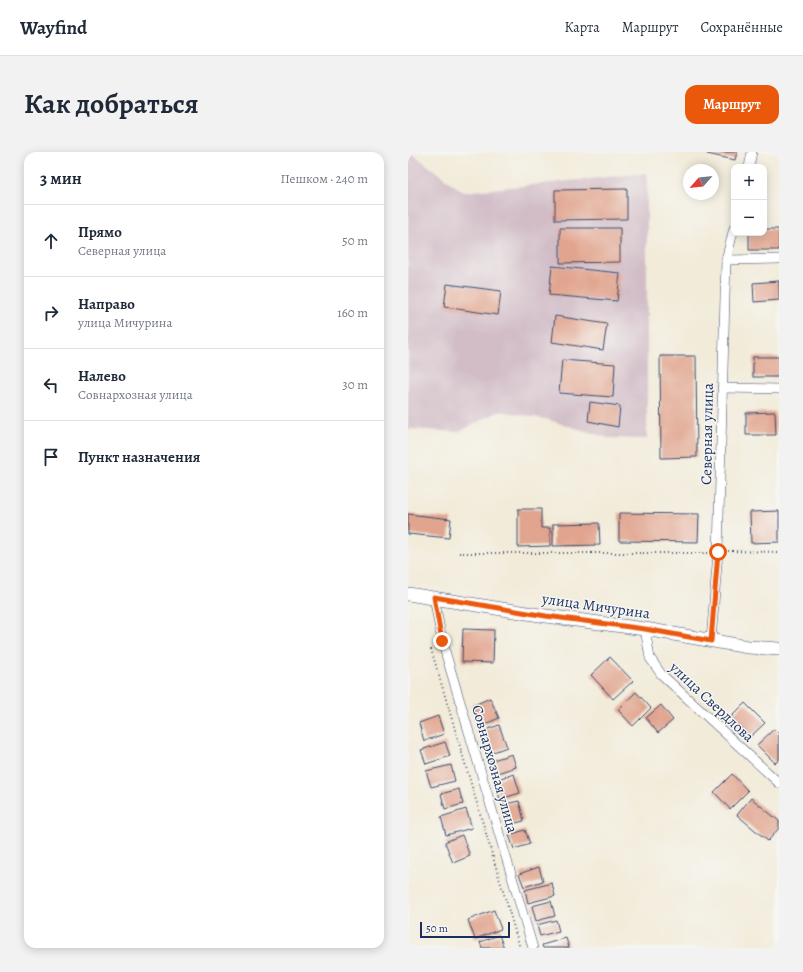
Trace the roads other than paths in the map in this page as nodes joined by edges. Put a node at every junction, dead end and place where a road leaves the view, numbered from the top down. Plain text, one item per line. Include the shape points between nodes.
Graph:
1 (752, 152) edge
2 (750, 164) edge
3 (732, 236) edge
4 (779, 259) edge
5 (726, 260) junction
6 (722, 388) junction
7 (779, 388) edge
8 (408, 594) edge
9 (434, 597) junction
10 (645, 629) junction
11 (711, 641) junction
12 (779, 649) edge
13 (779, 783) edge
14 (533, 948) edge

1 - 2 street
3 - 5 street, Северная улица
4 - 5 street
5 - 6 street, Северная улица
6 - 7 street
6 - 11 street, Северная улица via 718,552
8 - 9 main road, улица Мичурина
9 - 10 main road, улица Мичурина
9 - 14 street, Совнархозная улица via 442,641
10 - 11 main road, улица Мичурина
10 - 13 street, улица Свердлова via 650,658 661,674
11 - 12 main road, улица Мичурина

